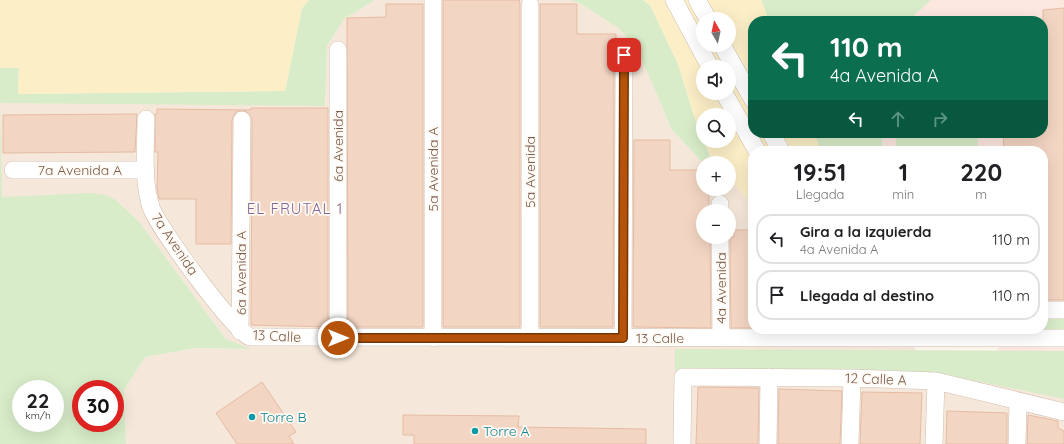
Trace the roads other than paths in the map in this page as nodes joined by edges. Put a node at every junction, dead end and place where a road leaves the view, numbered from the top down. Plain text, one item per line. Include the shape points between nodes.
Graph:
1 (433, 0) edge
2 (674, 0) edge
3 (697, 0) edge
4 (530, 5) dead end
5 (704, 12) edge
6 (338, 50) dead end
7 (726, 52) edge
8 (624, 55) dead end
9 (706, 60) edge
10 (748, 91) edge
11 (728, 100) edge
12 (146, 119) dead end
13 (242, 120) dead end
14 (748, 135) edge
15 (13, 170) dead end
16 (146, 170) junction
17 (720, 244) edge
18 (1048, 310) edge
19 (1064, 310) edge
20 (240, 331) junction
21 (823, 334) edge
22 (947, 334) edge
23 (1002, 334) edge
24 (338, 338) junction
25 (433, 338) junction
26 (530, 338) junction
27 (623, 338) junction
28 (721, 338) junction
29 (1064, 338) edge
30 (769, 377) junction
31 (852, 378) junction
32 (936, 381) junction
33 (1018, 401) junction
34 (1064, 412) edge
35 (682, 444) edge
36 (768, 444) edge
37 (850, 444) edge
38 (934, 444) edge
39 (1017, 444) edge

1 - 25 street, 5a Avenida A
2 - 9 street
3 - 5 street
4 - 26 street, 5a Avenida
6 - 24 street, 6a Avenida
7 - 10 street
8 - 27 street
11 - 14 street
12 - 16 street, 7a Avenida
13 - 20 street, 6a Avenida A
15 - 16 street, 7a Avenida A
16 - 20 street, 7a Avenida via 149,201 156,219 220,308
17 - 28 street, 4a Avenida
18 - 19 street
20 - 24 street, 13 Calle via 258,338
21 - 22 street, 13 Calle
21 - 28 street, 13 Calle
23 - 29 street, 13 Calle
24 - 25 street, 13 Calle
25 - 26 street, 13 Calle
26 - 27 street, 13 Calle
27 - 28 street, 13 Calle
30 - 31 street, 12 Calle A
30 - 35 street, 12 Calle A via 684,377
30 - 36 street
31 - 32 street, 12 Calle A
31 - 37 street
32 - 33 street, 12 Calle A
32 - 38 street
33 - 34 street, 12 Calle A
33 - 39 street

